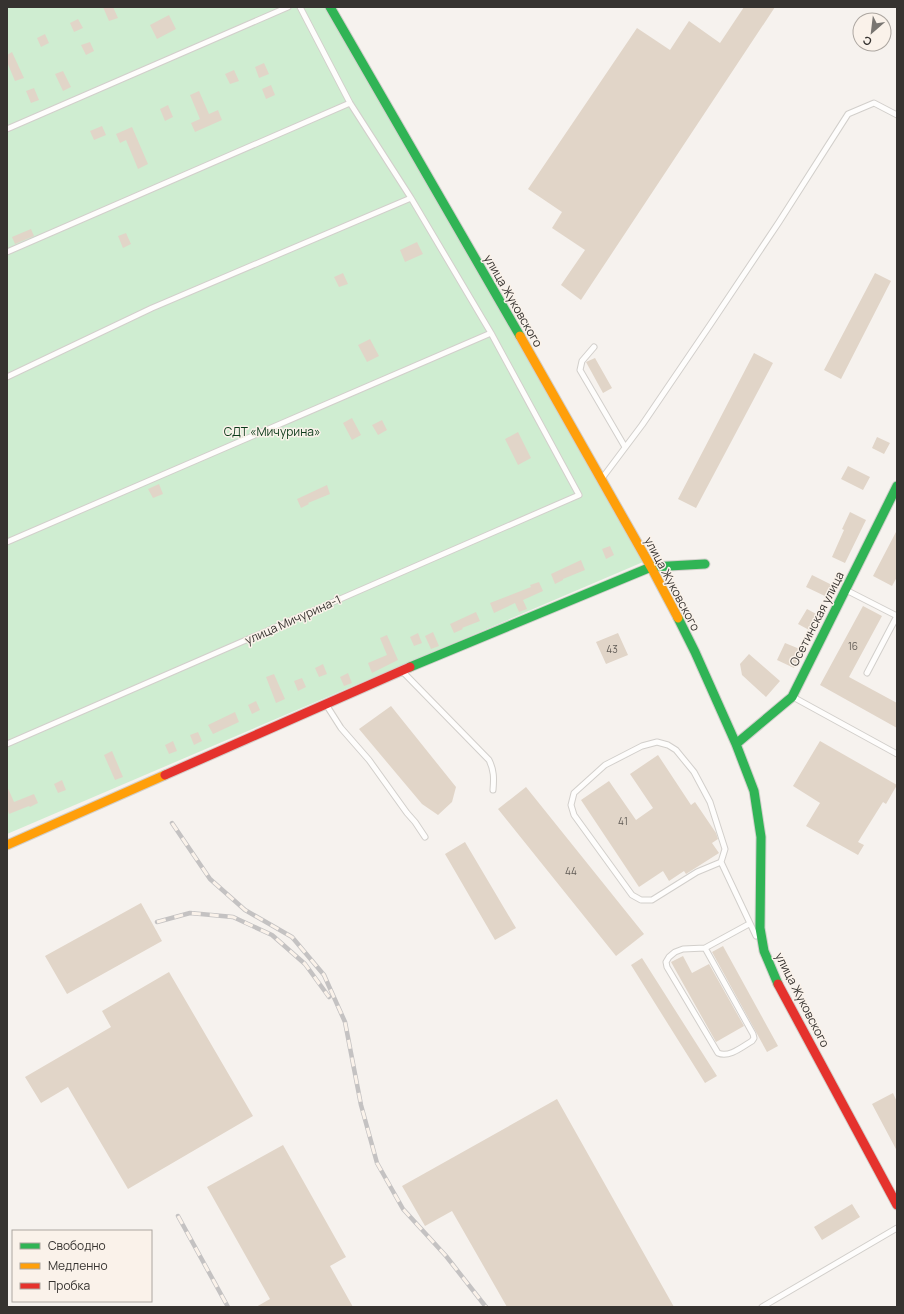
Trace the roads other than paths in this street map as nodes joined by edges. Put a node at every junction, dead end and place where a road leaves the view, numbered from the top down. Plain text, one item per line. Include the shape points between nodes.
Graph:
1 (288, 7) edge
2 (300, 7) edge
3 (330, 7) edge
4 (350, 102) junction
5 (897, 115) edge
6 (7, 129) edge
7 (411, 198) junction
8 (7, 252) edge
9 (491, 334) junction
10 (594, 346) dead end
11 (7, 377) edge
12 (625, 447) junction
13 (601, 479) junction
14 (897, 486) edge
15 (7, 542) edge
16 (705, 564) dead end
17 (651, 567) junction
18 (846, 589) junction
19 (897, 616) edge
20 (402, 671) junction
21 (867, 673) dead end
22 (792, 697) junction
23 (326, 704) junction
24 (7, 744) edge
25 (736, 744) junction
26 (897, 754) edge
27 (493, 790) dead end
28 (425, 837) dead end
29 (7, 845) edge
30 (721, 862) junction
31 (749, 924) junction
32 (705, 948) junction
33 (764, 951) junction
34 (897, 1206) edge
35 (897, 1228) edge
36 (762, 1307) edge

1 - 6 lane
2 - 4 lane
3 - 13 main road, улица Жуковского
4 - 7 lane
4 - 8 lane
5 - 12 lane via 874,104 848,114 779,222
7 - 9 lane
7 - 11 lane via 152,308
9 - 15 lane
9 - 24 lane, улица Мичурина-1 via 579,495
10 - 12 lane via 582,361 580,370
12 - 13 lane
13 - 17 main road, улица Жуковского
14 - 18 main road, Осетинская улица
16 - 17 main road
17 - 20 main road
17 - 25 main road, улица Жуковского via 696,652
18 - 19 lane
18 - 22 main road, Осетинская улица
19 - 21 lane
20 - 23 main road
20 - 27 lane via 489,760 493,768
22 - 25 main road, Осетинская улица
22 - 26 lane
23 - 28 lane via 341,728 369,760
23 - 29 main road
25 - 33 main road, улица Жуковского via 754,791 762,837 760,928
30 - 30 lane via 725,849 710,802 694,772 676,750 668,745 657,742 642,746 605,765 574,793 571,805 574,815 632,895 641,900 652,900 697,872
30 - 31 lane
31 - 32 lane
31 - 33 lane
32 - 32 lane via 675,952 668,957 667,967 718,1052 722,1055 728,1054 754,1038
33 - 34 main road, улица Жуковского via 775,978
35 - 36 lane

